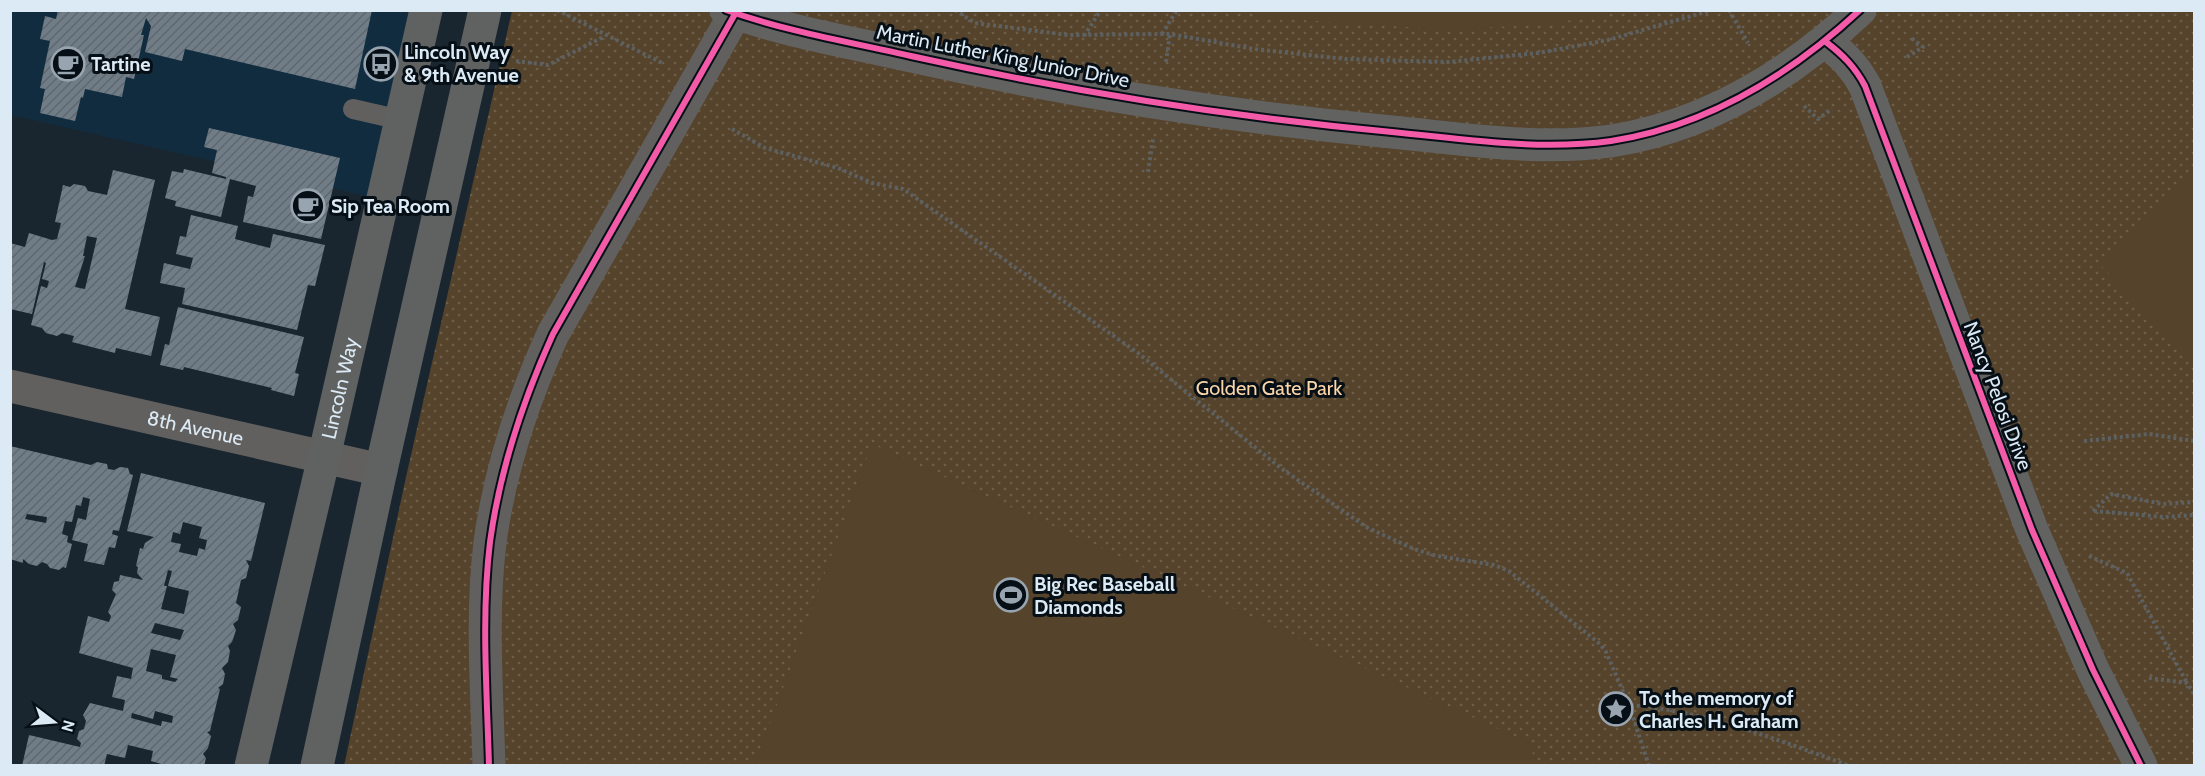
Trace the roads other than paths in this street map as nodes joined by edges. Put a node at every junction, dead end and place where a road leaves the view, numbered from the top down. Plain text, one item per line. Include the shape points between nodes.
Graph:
1 (426, 10) edge
2 (485, 10) edge
3 (1860, 10) edge
4 (730, 12) edge
5 (1826, 42) junction
6 (353, 109) dead end
7 (401, 120) junction
8 (10, 386) edge
9 (324, 457) junction
10 (381, 470) junction
11 (250, 765) edge
12 (317, 765) edge
13 (489, 765) edge
14 (2141, 765) edge

1 - 7 main road, Lincoln Way
2 - 10 main road
3 - 5 street, Martin Luther King Junior Drive
4 - 5 street, Martin Luther King Junior Drive via 955,66 1159,103 1322,125 1527,144 1611,141 1654,132 1726,105
4 - 13 street, Martin Luther King Junior Drive via 554,334 519,415 490,543 486,646
5 - 14 street, Nancy Pelosi Drive via 1843,54 1865,86 2032,530 2093,670
6 - 7 lane
7 - 9 main road, Lincoln Way
8 - 9 street, 8th Avenue
9 - 10 street, 8th Avenue
9 - 11 main road, Lincoln Way
10 - 12 main road

